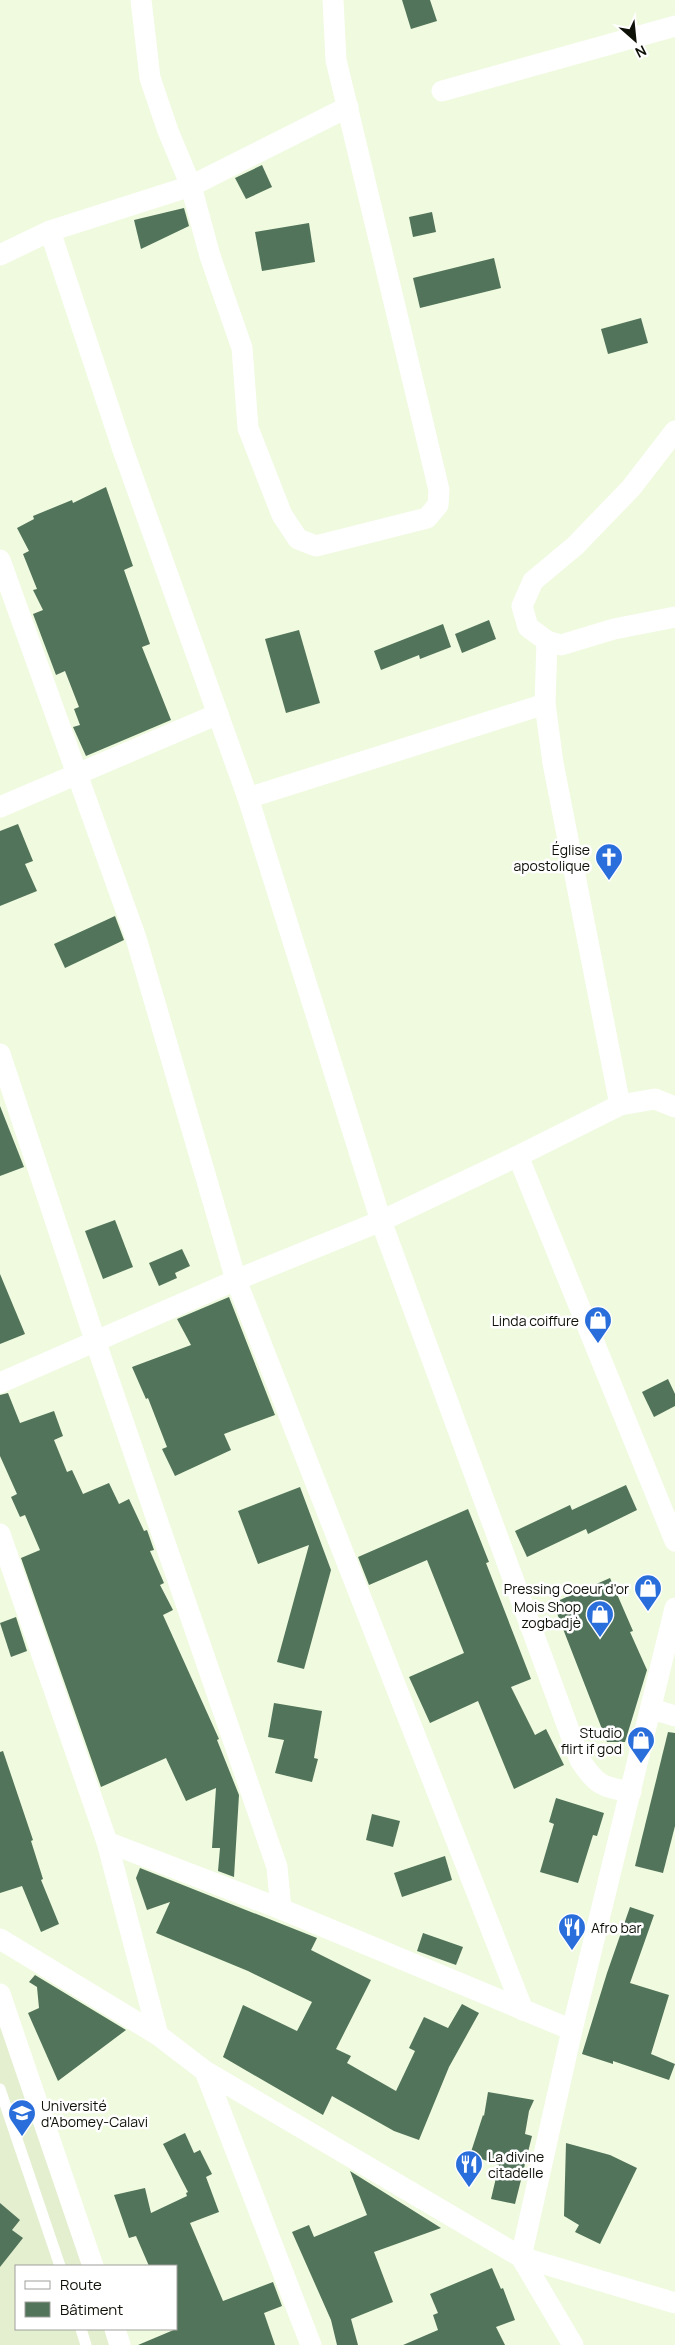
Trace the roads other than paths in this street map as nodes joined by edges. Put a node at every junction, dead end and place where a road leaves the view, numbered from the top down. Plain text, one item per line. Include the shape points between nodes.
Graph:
1 (141, 0) edge
2 (332, 0) edge
3 (675, 26) edge
4 (442, 91) dead end
5 (348, 107) junction
6 (191, 186) junction
7 (50, 231) junction
8 (0, 254) edge
9 (675, 432) edge
10 (0, 560) edge
11 (675, 617) edge
12 (547, 641) junction
13 (545, 704) junction
14 (218, 714) junction
15 (77, 775) junction
16 (248, 798) junction
17 (0, 807) edge
18 (0, 1054) edge
19 (620, 1105) junction
20 (675, 1107) edge
21 (518, 1156) junction
22 (381, 1220) junction
23 (236, 1280) junction
24 (96, 1343) junction
25 (0, 1383) edge
26 (0, 1534) edge
27 (675, 1540) edge
28 (675, 1608) edge
29 (652, 1710) junction
30 (675, 1716) edge
31 (631, 1792) junction
32 (107, 1842) junction
33 (281, 1909) junction
34 (0, 1939) edge
35 (0, 1994) edge
36 (523, 2010) junction
37 (572, 2030) junction
38 (158, 2035) junction
39 (204, 2071) junction
40 (0, 2090) edge
41 (521, 2257) junction
42 (60, 2265) edge
43 (93, 2265) edge
44 (675, 2302) edge
45 (81, 2330) edge
46 (114, 2330) edge
47 (86, 2345) edge
48 (120, 2345) edge
49 (311, 2345) edge
50 (573, 2345) edge

1 - 6 street via 150,78
2 - 5 street via 336,60
3 - 4 street
5 - 6 street
5 - 6 street via 440,490 438,505 427,518 316,546 298,539 282,515 248,428 242,348 210,256
6 - 7 street
7 - 8 street
7 - 14 street via 123,450
9 - 12 street via 631,488 575,546 533,581 522,606 528,627
10 - 15 street
11 - 12 street via 614,629 560,645
12 - 13 street
13 - 16 street
13 - 19 street via 553,763
14 - 15 street
14 - 16 street
15 - 17 street
15 - 23 street via 136,938
16 - 22 street
18 - 24 street
19 - 20 street via 655,1099
19 - 21 street
21 - 22 street
21 - 27 street
22 - 23 street
22 - 31 street via 580,1760 592,1778 607,1788
23 - 24 street
23 - 36 street
24 - 25 street
24 - 33 street via 278,1867
26 - 32 street
28 - 29 street
29 - 30 street
29 - 31 street
31 - 37 street
32 - 33 street
32 - 38 street
33 - 36 street
34 - 38 street
35 - 43 street
36 - 37 street
37 - 41 street
38 - 39 street
39 - 41 street
39 - 49 street
40 - 42 lane
41 - 44 street
41 - 50 street
45 - 47 lane
46 - 48 street

